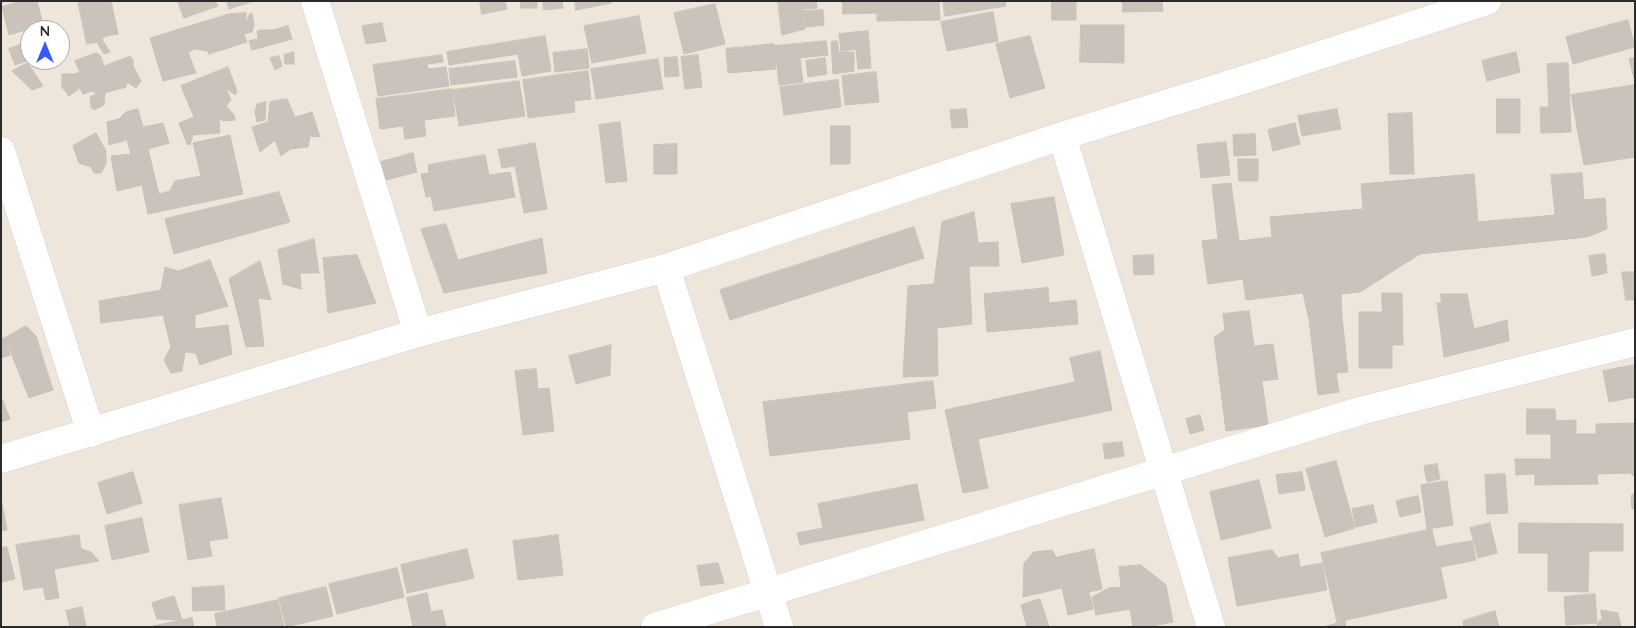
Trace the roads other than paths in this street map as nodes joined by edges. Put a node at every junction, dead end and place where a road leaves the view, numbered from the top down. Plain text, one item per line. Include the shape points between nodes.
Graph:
1 (316, 1) edge
2 (1487, 1) edge
3 (1062, 136) junction
4 (1, 151) edge
5 (666, 268) junction
6 (418, 333) junction
7 (1635, 342) edge
8 (91, 432) junction
9 (1, 459) edge
10 (1164, 471) junction
11 (768, 592) junction
12 (655, 627) edge
13 (779, 627) edge
14 (1211, 627) edge

1 - 6 street
2 - 3 street
3 - 5 street
3 - 10 street
4 - 8 street
5 - 6 street
5 - 11 street
6 - 8 street
7 - 10 street via 1360,411
8 - 9 street
10 - 11 street
10 - 14 street
11 - 12 street
11 - 13 street

